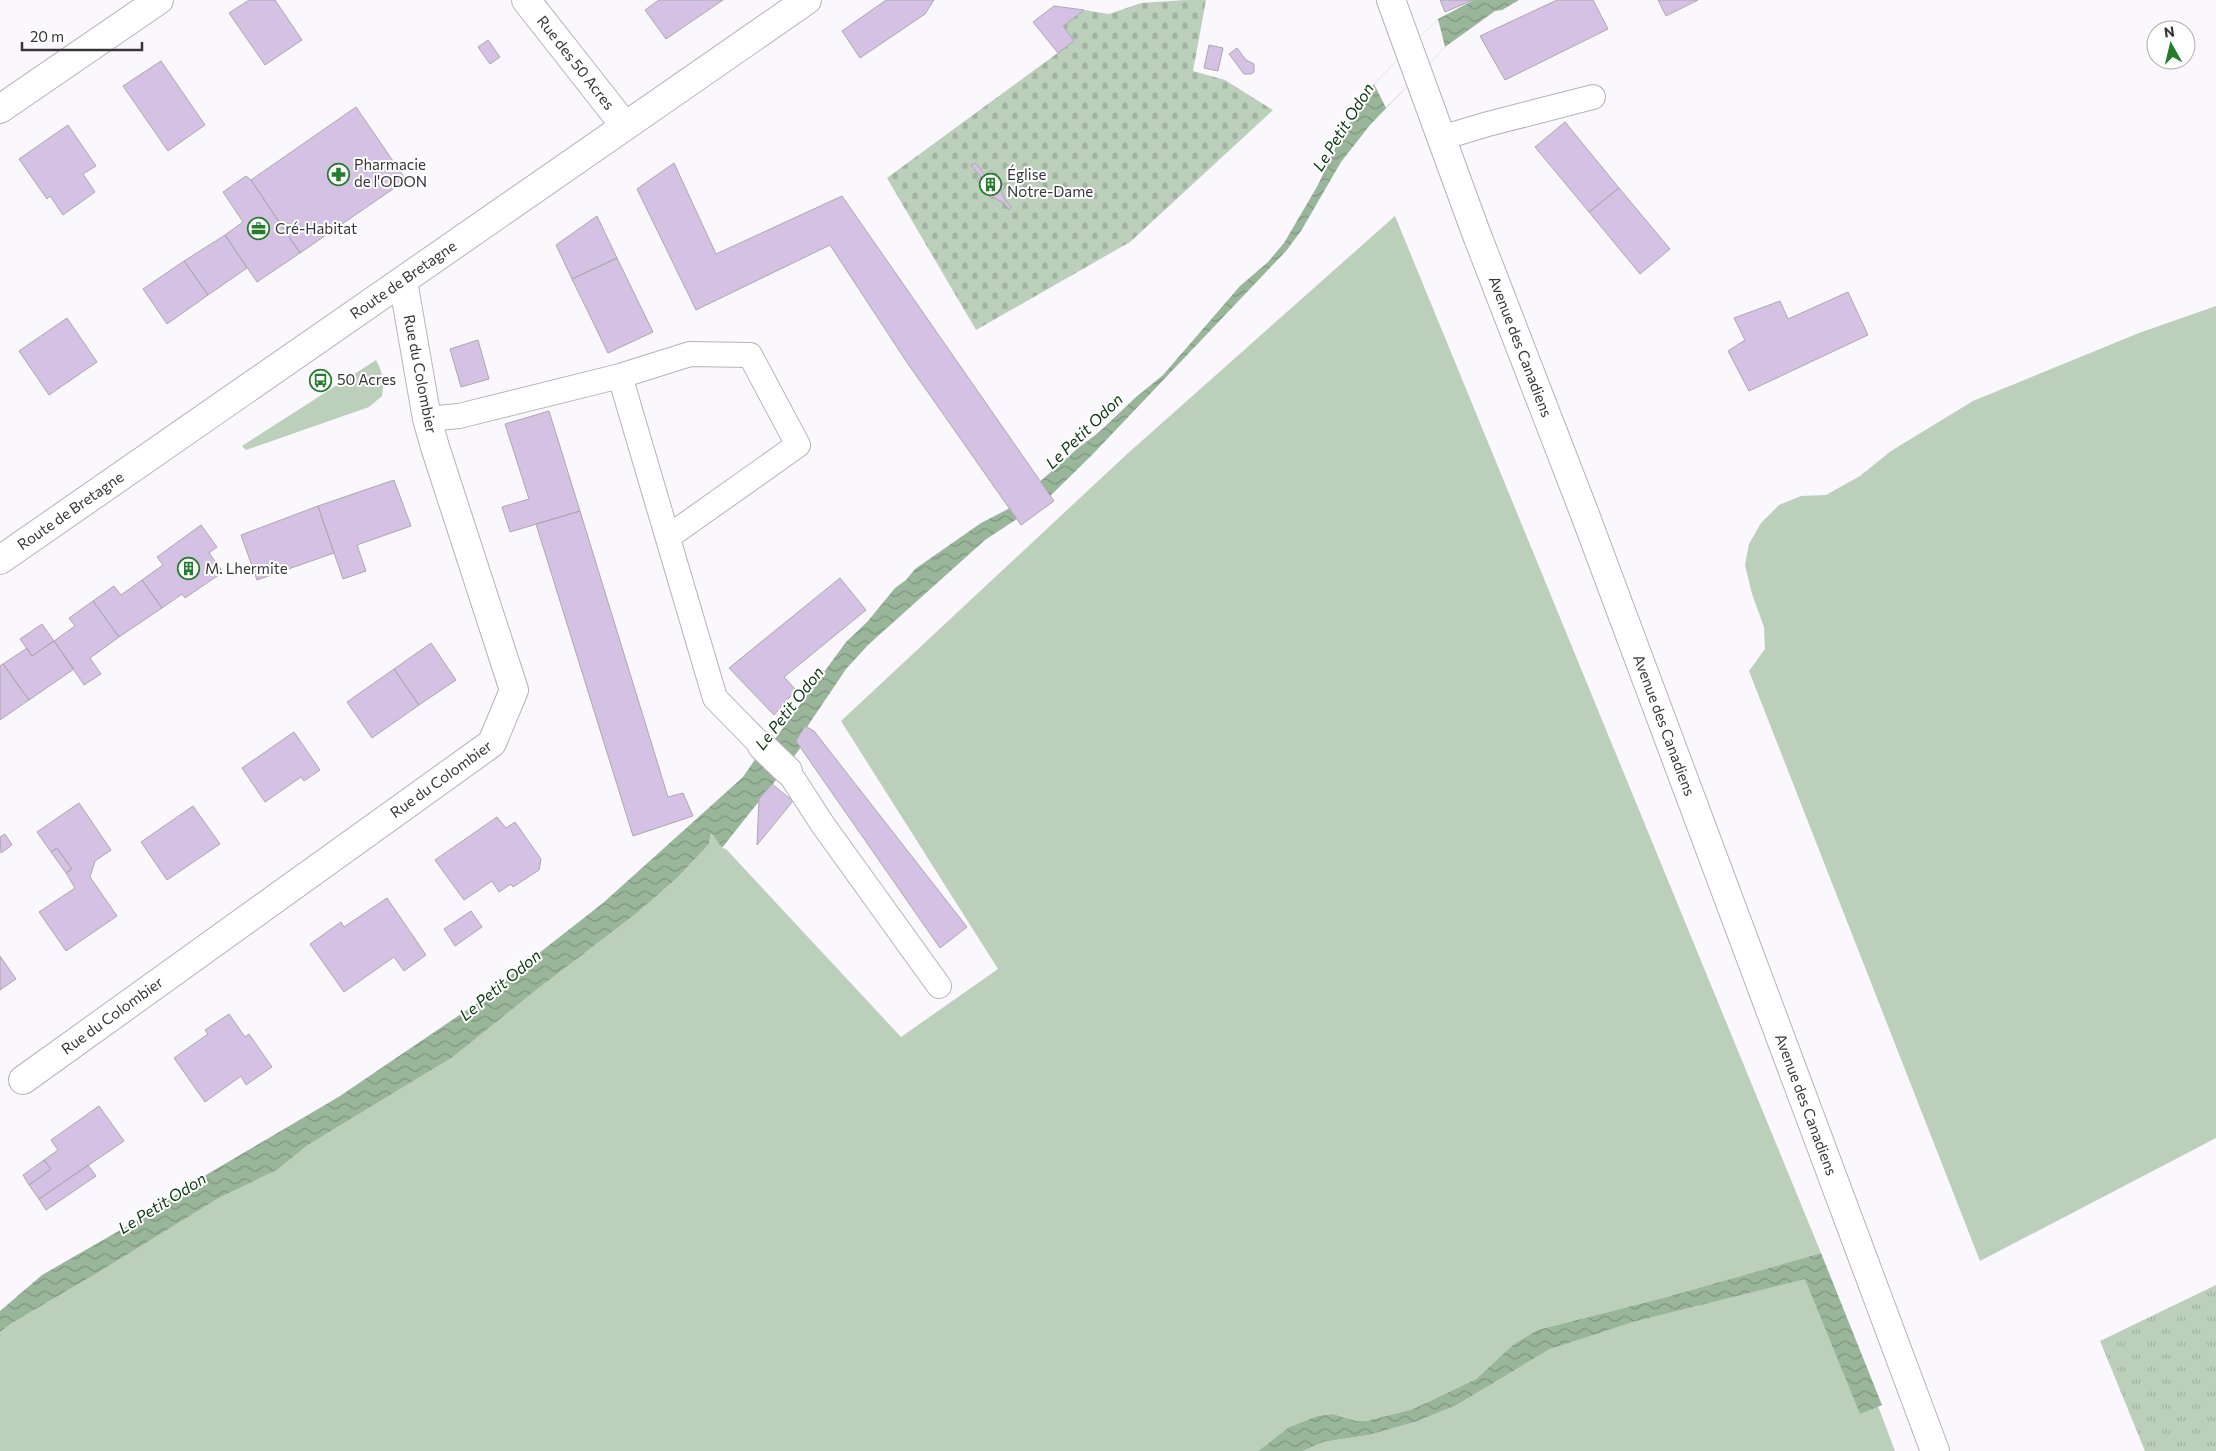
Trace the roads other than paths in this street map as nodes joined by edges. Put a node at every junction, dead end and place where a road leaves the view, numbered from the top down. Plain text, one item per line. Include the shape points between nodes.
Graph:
1 (159, 0) edge
2 (526, 0) edge
3 (807, 0) edge
4 (1391, 0) edge
5 (1593, 97) dead end
6 (0, 109) edge
7 (625, 126) junction
8 (1441, 138) junction
9 (402, 281) junction
10 (620, 376) junction
11 (427, 419) junction
12 (668, 537) junction
13 (0, 560) edge
14 (762, 746) joint
15 (788, 771) joint
16 (939, 986) dead end
17 (23, 1080) dead end
18 (1935, 1451) edge

1 - 6 main road
2 - 7 main road, Rue des 50 Acres
3 - 7 main road, Route de Bretagne
4 - 8 main road, Avenue des Canadiens
5 - 8 lane
7 - 9 main road, Route de Bretagne
8 - 18 main road, Avenue des Canadiens via 1679,762
9 - 11 main road, Rue du Colombier
9 - 13 main road, Route de Bretagne
10 - 11 lane via 459,416
10 - 12 lane
10 - 12 lane via 690,354 750,355 798,445
11 - 17 main road, Rue du Colombier via 514,690 492,743
12 - 14 lane via 715,698
14 - 15 main road
15 - 16 lane

